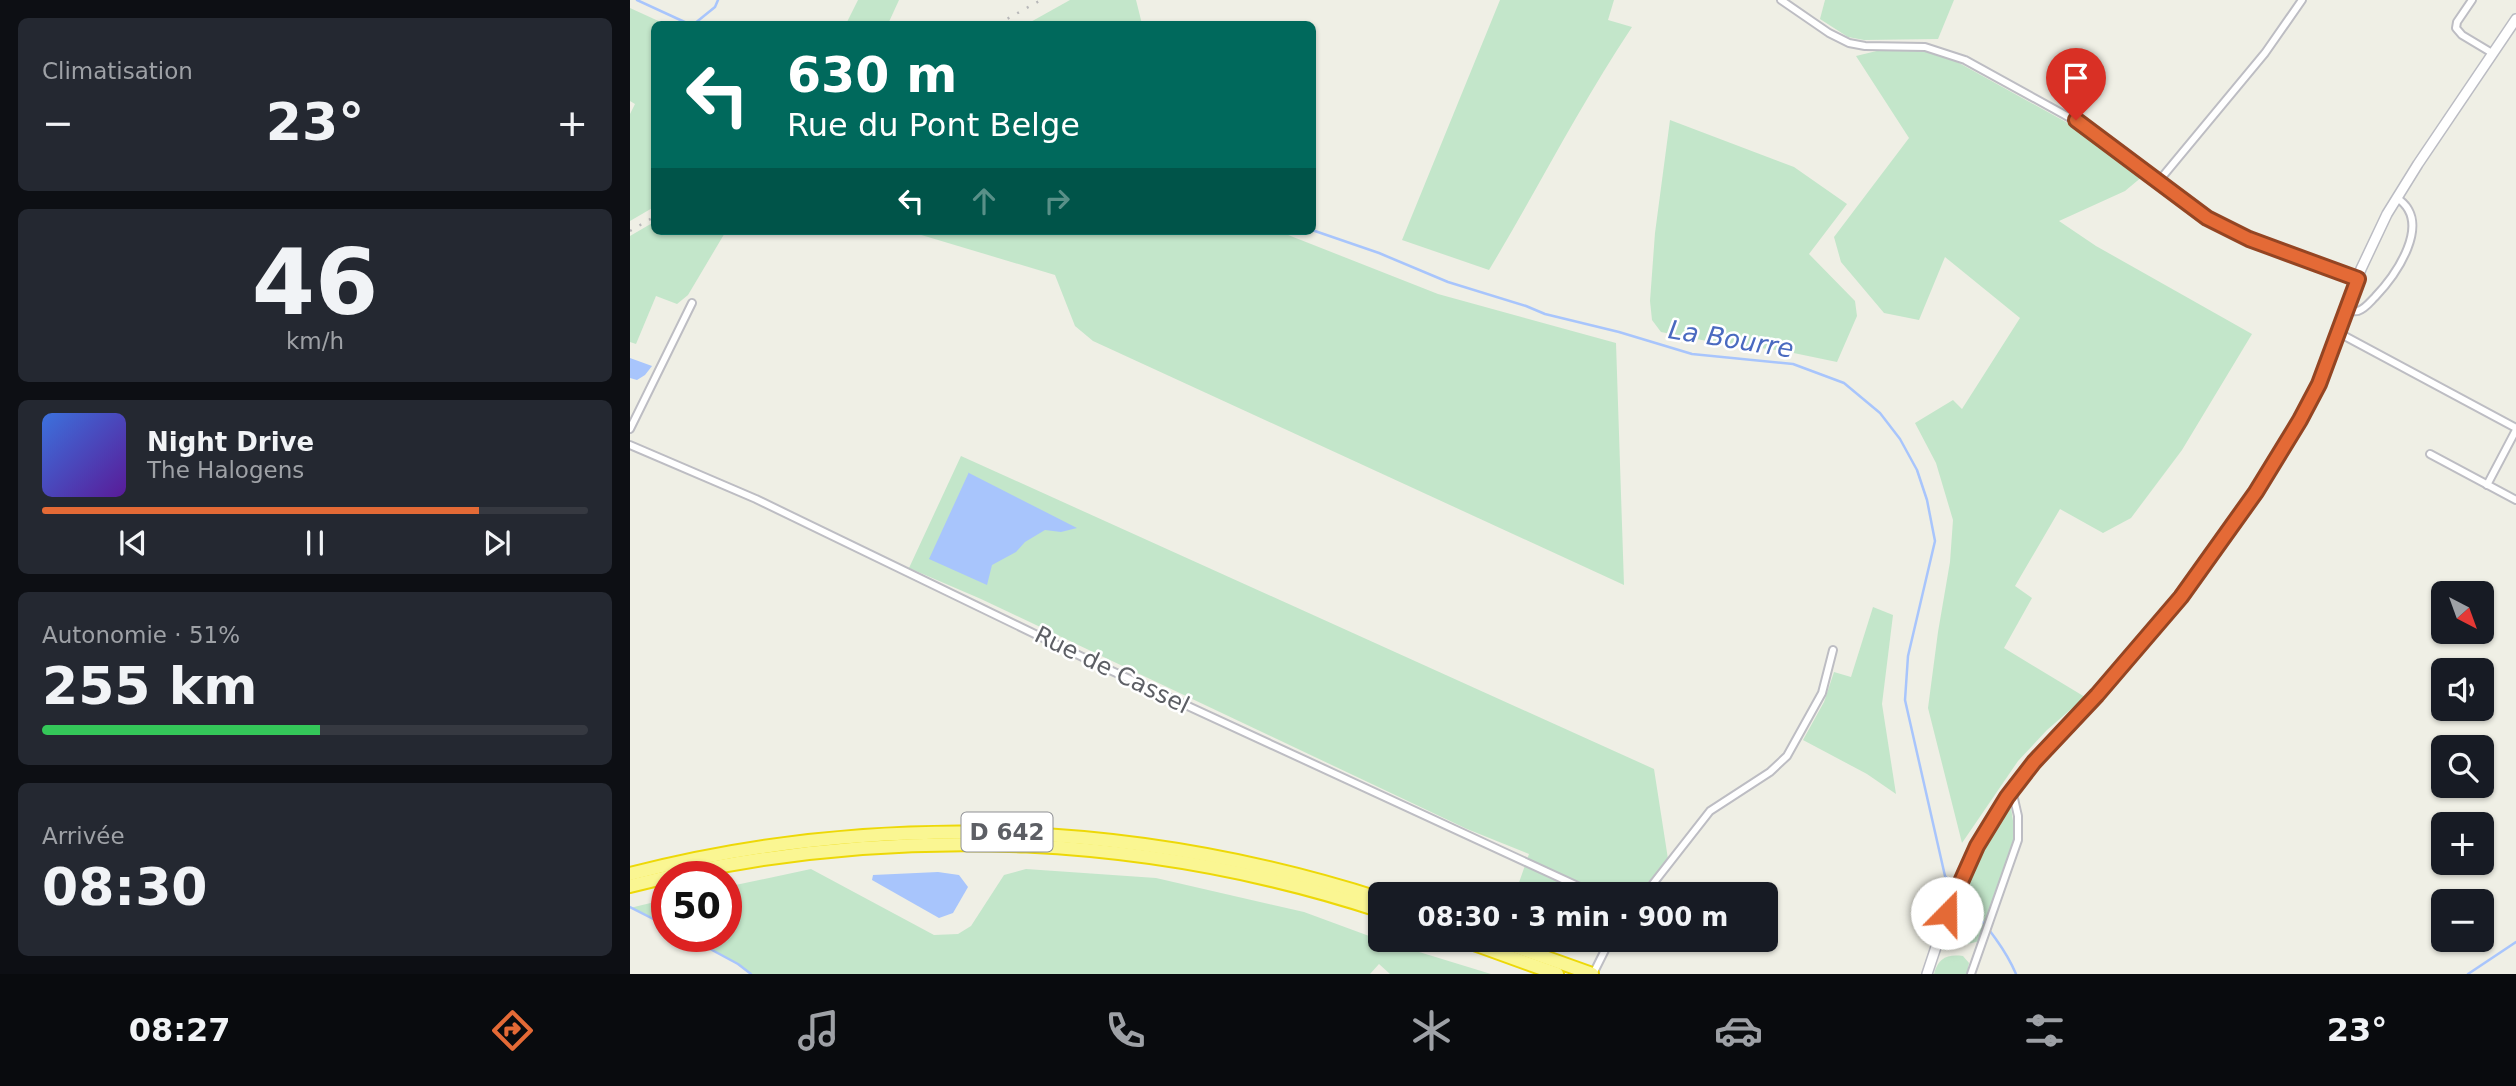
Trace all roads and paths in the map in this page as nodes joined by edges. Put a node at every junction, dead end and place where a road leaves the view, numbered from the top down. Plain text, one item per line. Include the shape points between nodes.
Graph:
1 (1781, 0) edge
2 (2302, 0) edge
3 (2472, 0) edge
4 (2516, 19) edge
5 (2492, 53) junction
6 (2158, 182) junction
7 (2397, 198) junction
8 (2358, 279) junction
9 (692, 303) dead end
10 (2347, 310) junction
11 (2339, 333) junction
12 (630, 429) edge
13 (2516, 429) edge
14 (630, 445) edge
15 (2430, 454) dead end
16 (2487, 485) junction
17 (2516, 500) edge
18 (1833, 650) dead end
19 (2012, 790) junction
20 (742, 862) edge
21 (630, 873) edge
22 (651, 881) edge
23 (1572, 882) edge
24 (1654, 882) edge
25 (630, 886) edge
26 (1368, 895) edge
27 (1368, 907) edge
28 (1496, 952) edge
29 (1531, 952) edge
30 (1603, 952) edge
31 (1928, 972) edge
32 (1590, 973) edge
33 (1557, 974) edge
34 (1971, 974) edge

1 - 6 street via 1849,43 1925,47 1965,60 2076,120
2 - 6 street via 2256,64
3 - 5 street via 2457,22 2457,30
4 - 5 main road
5 - 7 main road
6 - 8 street via 2231,231
7 - 8 main road
7 - 10 street via 2407,206 2412,223 2401,263 2365,307
8 - 10 main road
9 - 12 street
10 - 11 main road
11 - 13 street
11 - 19 main road via 2305,411 2226,537 2148,637
13 - 16 street
14 - 23 street, Rue de Cassel via 744,494 1424,817
15 - 16 street
16 - 17 street
18 - 24 street via 1822,693 1787,756 1710,811
19 - 31 main road via 1959,882
19 - 34 street via 2018,840
20 - 27 highway, D 642 via 842,849 937,844 1087,849 1282,882
21 - 26 highway, D 642 via 824,839 998,832 1093,838 1203,853
22 - 25 highway, D 642
28 - 33 highway
29 - 32 highway
30 - 32 street

